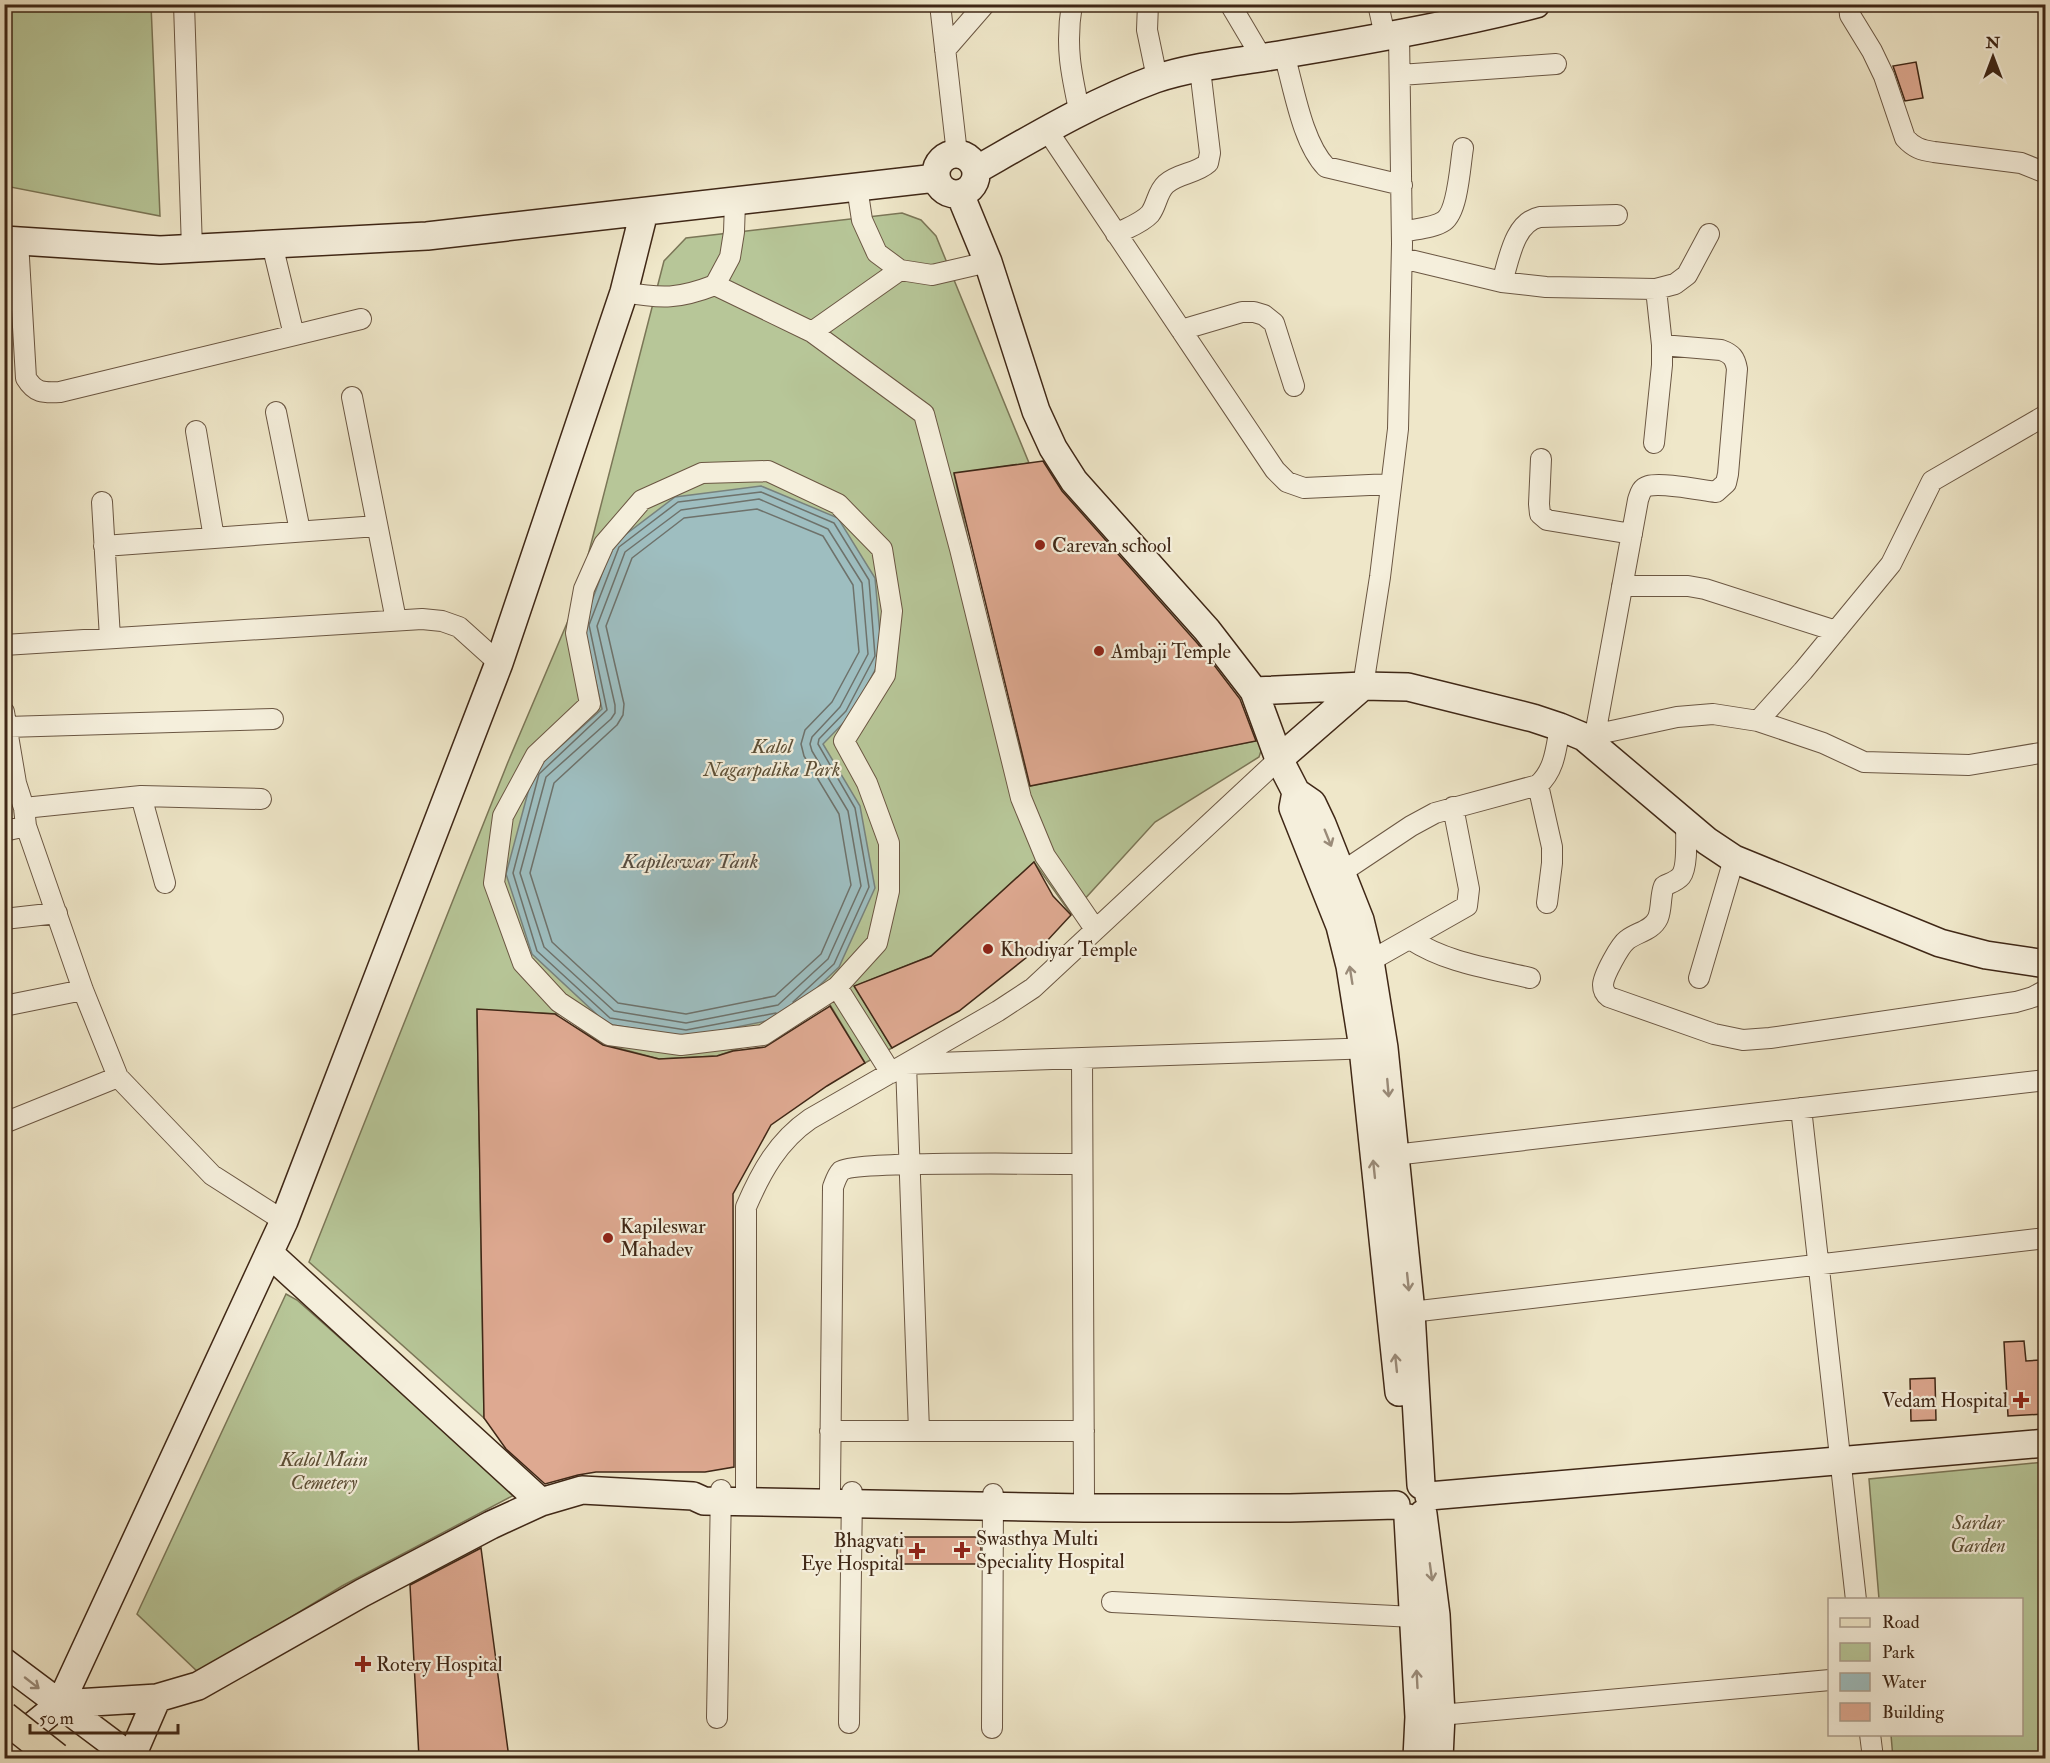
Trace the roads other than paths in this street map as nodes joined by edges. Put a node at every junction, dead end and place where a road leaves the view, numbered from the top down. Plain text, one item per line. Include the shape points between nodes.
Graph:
1 (184, 4) edge
2 (940, 4) edge
3 (985, 4) edge
4 (1072, 4) edge
5 (1148, 4) edge
6 (1230, 4) edge
7 (1378, 4) edge
8 (1536, 4) edge
9 (1849, 4) edge
10 (1392, 35) junction
11 (945, 50) junction
12 (1273, 56) junction
13 (1556, 64) dead end
14 (1200, 69) junction
15 (1400, 75) junction
16 (1157, 78) junction
17 (1080, 114) junction
18 (1047, 130) junction
19 (1463, 148) dead end
20 (966, 162) junction
21 (2046, 173) edge
22 (936, 178) junction
23 (1402, 185) junction
24 (857, 187) junction
25 (960, 194) junction
26 (735, 202) junction
27 (644, 212) junction
28 (1617, 215) dead end
29 (1402, 232) junction
30 (1116, 234) junction
31 (1709, 234) dead end
32 (11, 241) edge
33 (272, 244) junction
34 (192, 249) junction
35 (1402, 258) junction
36 (988, 262) junction
37 (900, 270) junction
38 (1502, 282) junction
39 (715, 285) junction
40 (1656, 289) junction
41 (624, 292) junction
42 (361, 319) dead end
43 (1181, 330) junction
44 (812, 332) junction
45 (294, 335) junction
46 (1662, 345) junction
47 (1294, 386) dead end
48 (352, 397) dead end
49 (276, 412) dead end
50 (2046, 415) edge
51 (196, 431) dead end
52 (1654, 443) dead end
53 (1541, 459) dead end
54 (1391, 484) junction
55 (102, 502) dead end
56 (377, 526) junction
57 (300, 531) junction
58 (1632, 534) junction
59 (214, 538) junction
60 (104, 546) junction
61 (1622, 586) junction
62 (396, 620) junction
63 (1836, 631) junction
64 (110, 638) junction
65 (4, 645) edge
66 (500, 663) junction
67 (1363, 686) junction
68 (1254, 691) junction
69 (273, 719) dead end
70 (6, 720) edge
71 (1758, 721) junction
72 (1580, 733) junction
73 (2046, 752) edge
74 (1279, 759) junction
75 (10, 784) edge
76 (1538, 785) junction
77 (1296, 792) junction
78 (141, 796) junction
79 (261, 800) dead end
80 (1453, 807) junction
81 (25, 817) junction
82 (1686, 824) junction
83 (4, 831) edge
84 (1734, 859) junction
85 (1342, 872) junction
86 (165, 883) dead end
87 (1547, 903) dead end
88 (57, 913) junction
89 (4, 919) edge
90 (1095, 929) junction
91 (1410, 939) junction
92 (1370, 962) junction
93 (2046, 963) edge
94 (1530, 978) dead end
95 (1699, 978) dead end
96 (837, 987) junction
97 (83, 990) junction
98 (2046, 990) edge
99 (4, 1006) edge
100 (1373, 1048) junction
101 (1082, 1058) junction
102 (898, 1068) junction
103 (118, 1077) junction
104 (2046, 1080) edge
105 (1801, 1108) junction
106 (4, 1123) edge
107 (1394, 1155) junction
108 (1082, 1164) junction
109 (910, 1165) junction
110 (284, 1221) junction
111 (2046, 1238) edge
112 (270, 1254) junction
113 (1819, 1264) junction
114 (1411, 1312) junction
115 (830, 1431) junction
116 (919, 1431) junction
117 (1084, 1431) junction
118 (2046, 1443) edge
119 (1842, 1461) junction
120 (729, 1493) junction
121 (845, 1495) junction
122 (1084, 1495) junction
123 (1412, 1499) junction
124 (993, 1500) junction
125 (541, 1502) junction
126 (1856, 1598) edge
127 (1112, 1602) dead end
128 (1414, 1617) junction
129 (4, 1662) edge
130 (1828, 1680) edge
131 (157, 1698) junction
132 (60, 1704) junction
133 (1430, 1716) junction
134 (4, 1717) edge
135 (717, 1718) dead end
136 (849, 1723) dead end
137 (992, 1728) dead end
138 (1870, 1736) edge
139 (4, 1750) edge
140 (13, 1758) edge
141 (56, 1758) edge
142 (132, 1758) edge
143 (1417, 1758) edge
144 (1439, 1758) edge
145 (1873, 1758) edge

1 - 34 street
2 - 11 street
3 - 11 street
4 - 17 street via 1069,66
5 - 16 street via 1147,30
6 - 12 street
7 - 10 street
8 - 10 street
9 - 21 street via 1850,15 1884,76 1905,138 1912,145 1919,150 2021,163
10 - 12 street
10 - 15 street
11 - 20 street
12 - 14 street
12 - 23 street via 1317,158 1326,167
13 - 15 street
14 - 16 street
14 - 30 street via 1208,163 1164,186 1150,213
15 - 23 street
16 - 17 street
17 - 18 street
18 - 20 street
18 - 30 street
19 - 29 street via 1448,217 1442,223
20 - 22 street via 948,155 940,161
20 - 25 street via 976,179 972,187
22 - 24 street
22 - 25 street via 946,192
23 - 29 street
24 - 26 street
24 - 37 street via 862,220 878,253
25 - 36 street
26 - 27 street
26 - 39 street via 730,257
27 - 33 street via 427,236
27 - 41 street
28 - 38 street via 1531,219 1516,241
29 - 35 street
30 - 43 street
31 - 40 street via 1687,275 1675,284
32 - 34 street
32 - 45 street via 26,378 32,387 44,393
33 - 34 street
33 - 45 street
35 - 38 street
35 - 54 street via 1398,429
36 - 37 street via 932,275
36 - 68 street via 1036,411 1053,448 1074,481 1207,630
37 - 44 street
38 - 40 street via 1557,288
39 - 41 street via 691,294 657,298
39 - 44 street
40 - 46 street
41 - 66 street
42 - 45 street
43 - 47 street via 1242,312 1264,315 1274,324
43 - 54 street via 1287,482 1304,488
44 - 90 street via 924,414 1022,798 1045,856
46 - 52 street
46 - 58 street via 1721,350 1735,359 1728,474 1726,483 1716,492 1647,486 1641,490
48 - 56 street
49 - 57 street
50 - 63 street via 1932,481 1891,564
51 - 59 street
53 - 58 street via 1539,504 1540,514 1547,520
54 - 67 street
55 - 60 street
56 - 57 street
56 - 62 street
57 - 59 street
58 - 61 street
59 - 60 street
60 - 64 street
61 - 63 street via 1705,589
61 - 72 street
62 - 64 street
62 - 66 street via 432,620 459,627
63 - 71 street
64 - 65 street
66 - 110 street
67 - 68 street
67 - 72 street via 1408,687
67 - 74 street
68 - 74 street
69 - 70 street
70 - 75 street
71 - 72 street via 1713,714
71 - 73 street via 1824,743 1864,762 1969,765
72 - 76 street
72 - 82 street
74 - 77 street
74 - 90 street
75 - 81 street
76 - 80 street
76 - 87 street via 1552,847
77 -> 85 street via 1312,803
100 -> 77 street via 1342,936 1293,808
78 - 79 street
78 - 81 street
78 - 86 street
80 - 85 street via 1411,826
80 - 91 street via 1469,889 1467,906
81 - 83 street
81 - 88 street
82 - 84 street
82 - 98 street via 1683,875 1664,886 1657,919 1651,926 1627,939 1621,947 1602,987 1610,997 1714,1034 1743,1040 2016,1002
84 - 93 street via 1940,944
84 - 95 street
85 - 92 street
88 - 89 street
88 - 97 street
90 - 102 street via 1033,988
91 - 92 street
91 - 94 street via 1450,960
92 - 100 street
96 - 96 street via 878,943 889,891 889,843 867,783 844,741 885,675 892,610 882,549 838,504 768,471 702,473 642,500 604,544 584,589 576,633 590,704 536,755 502,816 494,883 523,963 559,1002 609,1035 681,1045 764,1035
96 - 102 street
97 - 99 street
97 - 103 street
100 - 101 street
100 -> 107 street
123 -> 100 street
101 - 102 street
101 - 108 street
102 - 109 street
102 - 120 street via 792,1131 756,1183 746,1207
103 - 106 street
103 - 110 street via 212,1175
104 - 105 street
105 - 107 street
105 - 113 street
107 -> 114 street
108 - 109 street
108 - 117 street
109 - 115 street via 851,1167 835,1179
109 - 116 street
110 - 112 street
111 - 113 street
112 - 125 street
112 - 132 street
113 - 114 street
113 - 119 street
114 - 123 street
115 - 116 street
115 - 121 street
116 - 117 street
117 - 122 street
118 - 119 street
119 - 123 street
119 - 126 street
120 - 121 street
120 - 125 street via 704,1502 693,1496 582,1490
120 - 135 street
121 - 124 street
121 - 136 street
122 - 123 street
122 - 124 street
123 - 124 street via 1290,1508
123 - 128 street
123 -> 133 street via 1436,1615
124 - 137 street
125 - 131 street via 362,1593 198,1686
127 - 128 street
133 -> 128 street
129 -> 132 street
130 - 133 street
131 - 132 street
131 - 142 street
132 - 139 street
132 - 142 street
133 - 143 street
133 - 144 street
134 - 141 main road, bridge
138 - 145 street
139 - 140 main road

